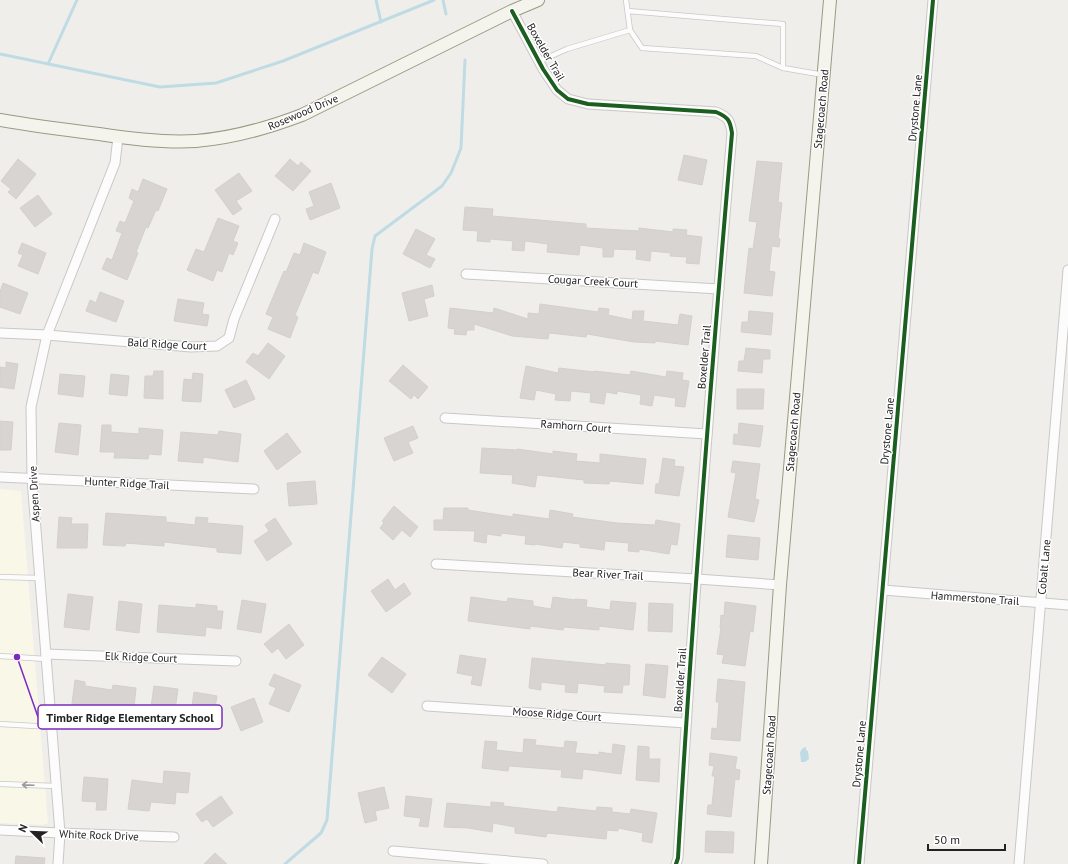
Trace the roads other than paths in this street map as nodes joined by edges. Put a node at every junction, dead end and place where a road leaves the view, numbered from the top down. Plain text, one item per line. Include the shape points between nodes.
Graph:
1 (538, 0) edge
2 (626, 0) edge
3 (830, 0) edge
4 (933, 0) edge
5 (512, 11) junction
6 (628, 12) junction
7 (630, 30) junction
8 (540, 62) junction
9 (782, 68) junction
10 (824, 75) junction
11 (0, 120) edge
12 (118, 137) junction
13 (275, 219) dead end
14 (1068, 270) edge
15 (466, 274) dead end
16 (719, 288) junction
17 (0, 333) edge
18 (47, 335) junction
19 (445, 418) dead end
20 (707, 434) junction
21 (0, 477) edge
22 (32, 479) junction
23 (254, 489) dead end
24 (436, 564) dead end
25 (0, 578) edge
26 (40, 578) junction
27 (697, 579) junction
28 (780, 585) junction
29 (883, 590) junction
30 (1041, 603) junction
31 (1068, 605) edge
32 (0, 656) edge
33 (46, 657) junction
34 (236, 661) dead end
35 (427, 706) dead end
36 (686, 723) junction
37 (0, 724) edge
38 (52, 727) junction
39 (0, 784) edge
40 (56, 786) junction
41 (0, 830) edge
42 (60, 833) junction
43 (174, 837) dead end
44 (393, 851) dead end
45 (58, 864) edge
46 (543, 864) edge
47 (676, 864) edge
48 (761, 864) edge
49 (859, 864) edge
50 (1019, 864) edge

1 - 5 main road, Rosewood Drive
2 - 6 lane
3 - 10 main road, Stagecoach Road
4 - 29 street, Drystone Lane
5 - 8 street, Boxelder Trail
5 - 12 main road, Rosewood Drive via 302,115 270,127 236,136 196,141 155,141
6 - 7 lane
6 - 9 lane via 783,24
7 - 8 lane via 567,48
7 - 9 lane via 642,48 756,56
8 - 16 street, Boxelder Trail via 557,90 568,99 588,104 716,112 724,115 731,123
9 - 10 lane
10 - 28 main road, Stagecoach Road
11 - 12 main road, Rosewood Drive
12 - 18 street, Aspen Drive via 115,163
13 - 18 street, Bald Ridge Court via 234,319 229,338 217,346 191,347
14 - 30 street, Cobalt Lane
15 - 16 street, Cougar Creek Court
16 - 20 street, Boxelder Trail
17 - 18 street, Bald Ridge Court
18 - 22 street, Aspen Drive via 31,407
19 - 20 street, Ramhorn Court
20 - 27 street, Boxelder Trail
21 - 22 street, Hunter Ridge Trail
22 - 23 street, Hunter Ridge Trail
22 - 26 street, Aspen Drive
24 - 27 street, Bear River Trail
25 - 26 lane
26 - 33 street, Aspen Drive
27 - 28 street, Bear River Trail
27 - 36 street, Boxelder Trail
28 - 48 main road, Stagecoach Road
29 - 30 street, Hammerstone Trail
29 - 49 street, Drystone Lane
30 - 31 street, Hammerstone Trail
30 - 50 street, Cobalt Lane
32 - 33 lane
33 - 34 street, Elk Ridge Court
33 - 38 street, Aspen Drive
35 - 36 street, Moose Ridge Court
36 - 47 street, Boxelder Trail
37 - 38 lane
38 - 40 street, Aspen Drive
40 -> 39 lane
40 - 42 street, Aspen Drive
41 - 42 street, White Rock Drive
42 - 43 street, White Rock Drive
42 - 45 street, Aspen Drive
44 - 46 street

